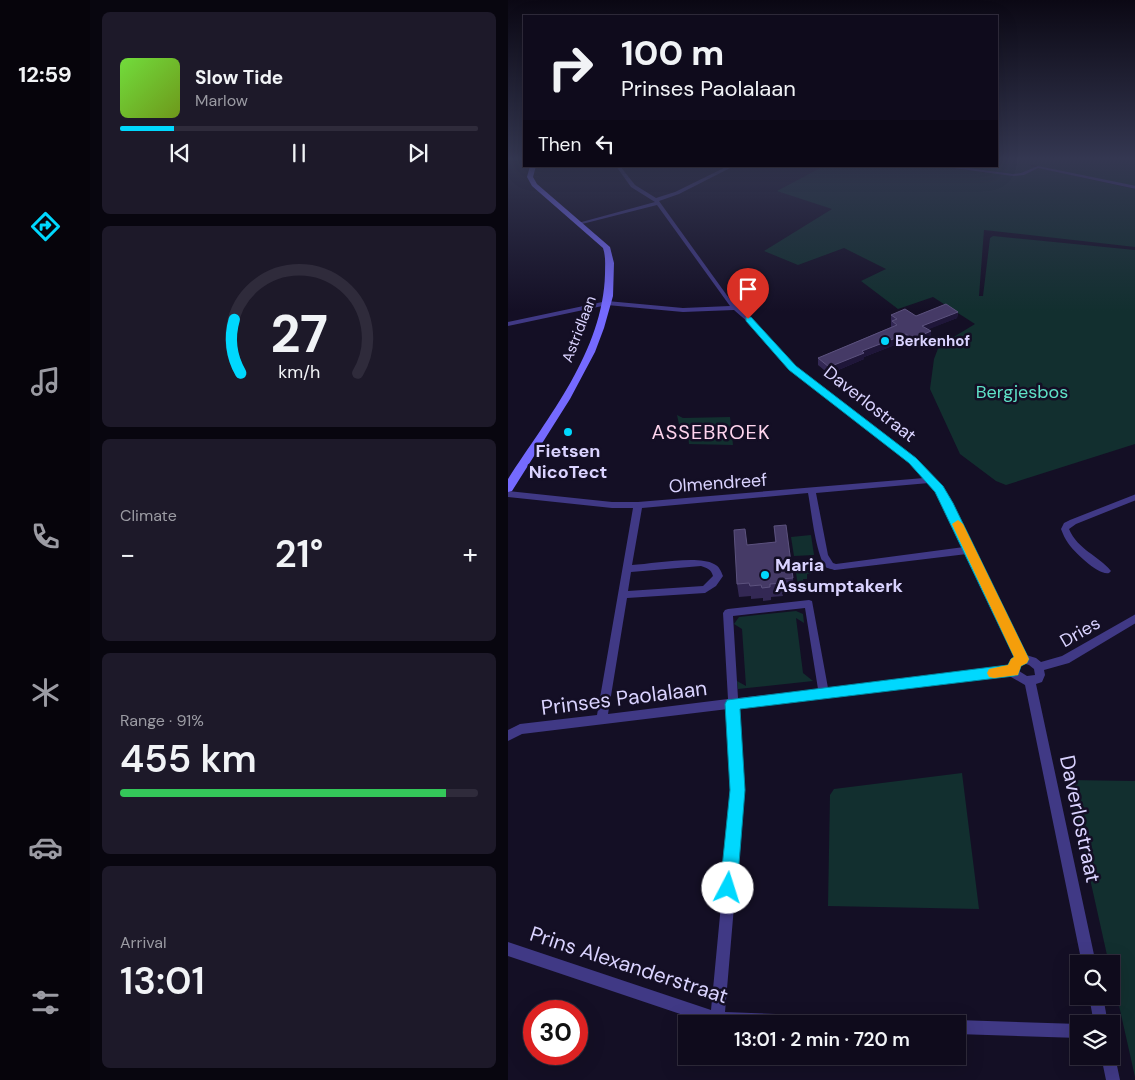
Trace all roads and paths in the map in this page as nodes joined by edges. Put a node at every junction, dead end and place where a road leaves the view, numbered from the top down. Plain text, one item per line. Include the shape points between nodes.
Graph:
1 (564, 210) edge
2 (626, 210) edge
3 (664, 210) edge
4 (580, 224) junction
5 (607, 304) junction
6 (735, 308) junction
7 (508, 324) edge
8 (931, 480) junction
9 (508, 488) edge
10 (812, 492) junction
11 (508, 494) edge
12 (1136, 497) edge
13 (638, 505) junction
14 (970, 550) junction
15 (628, 569) junction
16 (1106, 571) dead end
17 (623, 595) junction
18 (1136, 618) edge
19 (1023, 659) junction
20 (1039, 667) junction
21 (1014, 670) junction
22 (1030, 682) junction
23 (824, 693) junction
24 (732, 704) junction
25 (602, 720) junction
26 (508, 736) edge
27 (508, 949) edge
28 (1087, 955) edge
29 (705, 1015) edge
30 (717, 1015) edge
31 (966, 1027) edge
32 (1070, 1031) edge
33 (1110, 1065) edge
34 (1113, 1080) edge

1 - 4 main road, Astridlaan
2 - 4 street
3 - 6 street, Daverlostraat
4 - 5 main road, Astridlaan via 598,239 610,257
5 - 6 street via 683,310
5 - 7 street
5 - 9 main road, Astridlaan via 584,363
6 - 8 street, Daverlostraat via 759,329 792,368 912,461
8 - 10 street, Olmendreef
8 - 14 street, Daverlostraat via 947,503
10 - 13 street, Olmendreef
10 - 14 street via 824,556 830,565 836,567
11 - 13 street, Olmendreef
12 - 16 street via 1073,522 1065,529 1071,540
13 - 15 street
14 - 19 street, Daverlostraat
15 - 17 street
15 - 17 street via 701,563 716,570 718,576 705,589
17 - 25 street
18 - 20 street, Dries via 1065,660
19 - 20 street
19 - 21 street via 1015,663
20 - 22 street via 1040,675
21 - 22 street via 1018,677
21 - 23 street, Prinses Paolalaan
22 - 28 street, Daverlostraat
23 - 24 street, Prinses Paolalaan
23 - 24 street via 809,604 728,613
24 - 25 street, Prinses Paolalaan
24 - 30 street via 738,790
25 - 26 street, Prinses Paolalaan via 520,729
27 - 29 street, Prins Alexanderstraat
31 - 32 street
33 - 34 street

